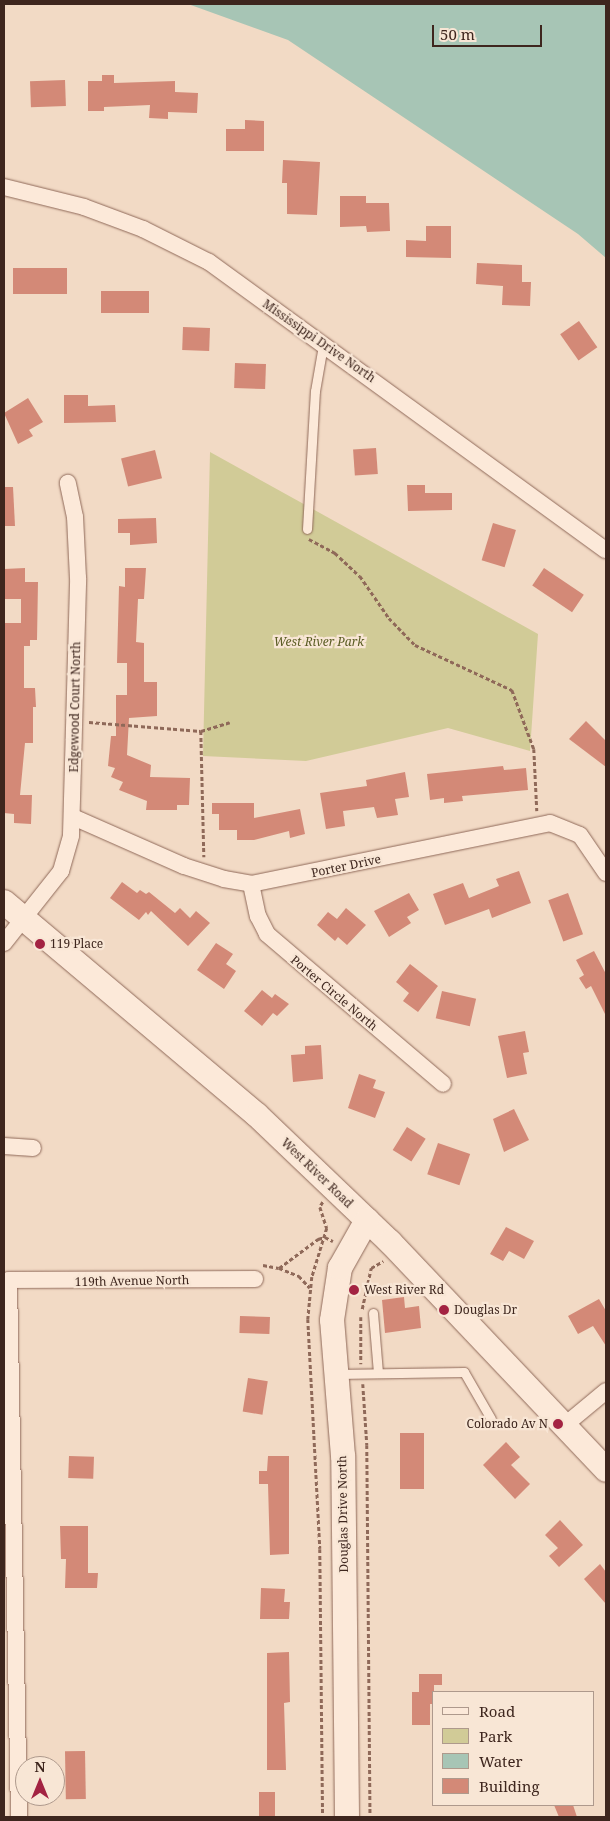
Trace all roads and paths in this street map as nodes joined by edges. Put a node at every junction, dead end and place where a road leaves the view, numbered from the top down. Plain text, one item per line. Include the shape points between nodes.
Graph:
1 (4, 187) edge
2 (324, 345) junction
3 (68, 483) dead end
4 (307, 529) joint
5 (606, 550) edge
6 (73, 721) junction
7 (230, 722) dead end
8 (201, 731) junction
9 (73, 817) junction
10 (538, 825) junction
11 (606, 873) edge
12 (204, 874) junction
13 (252, 884) junction
14 (4, 902) edge
15 (25, 918) junction
16 (4, 943) edge
17 (443, 1084) dead end
18 (4, 1146) edge
19 (33, 1148) dead end
20 (321, 1204) dead end
21 (367, 1220) junction
22 (382, 1264) dead end
23 (279, 1268) dead end
24 (6, 1280) edge
25 (255, 1280) dead end
26 (310, 1288) junction
27 (373, 1313) dead end
28 (362, 1372) junction
29 (378, 1372) junction
30 (336, 1374) junction
31 (606, 1391) edge
32 (491, 1419) dead end
33 (565, 1425) junction
34 (606, 1470) edge
35 (10, 1710) edge
36 (19, 1817) edge
37 (323, 1817) edge
38 (346, 1817) edge
39 (370, 1817) edge

1 - 2 street, Mississippi Drive North via 84,206 147,231 209,262
2 - 4 lane via 315,391
2 - 5 street, Mississippi Drive North
3 - 6 street, Edgewood Court North via 78,559
4 - 10 path via 307,538 335,553 360,576 389,618 415,645 512,690 534,749
6 - 8 path
6 - 9 street, Edgewood Court North
7 - 8 path
8 - 12 path
9 - 12 street, Porter Drive
9 - 15 street, Edgewood Court North via 60,871
10 - 11 street, Porter Drive via 559,824 580,835
10 - 13 street, Porter Drive
12 - 13 street, Porter Drive
13 - 17 street, Porter Circle North via 258,916 267,934
14 - 15 main road, West River Road
15 - 16 street, Edgewood Court North
15 - 21 main road, West River Road via 234,1094
18 - 19 street
20 - 26 path via 327,1228
21 - 30 main road, Douglas Drive North via 347,1251 334,1297
21 - 33 main road, West River Road
22 - 28 path via 371,1268 364,1287 360,1318
23 - 26 path via 299,1276
24 - 25 street, 119th Avenue North
24 - 35 street
26 - 37 path via 308,1335 320,1549
27 - 29 lane
28 - 29 lane
28 - 30 lane
28 - 39 path via 368,1445
29 - 32 lane via 464,1372
30 - 38 main road, Douglas Drive North via 342,1456
31 - 33 street
33 - 34 main road, West River Road
35 - 36 street

